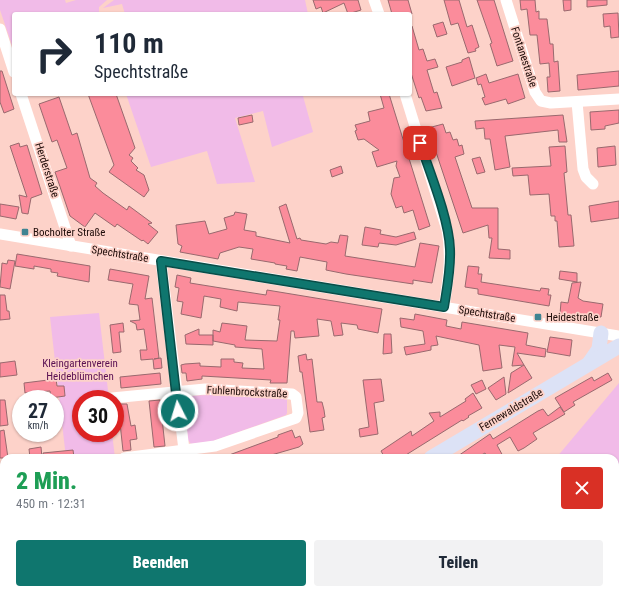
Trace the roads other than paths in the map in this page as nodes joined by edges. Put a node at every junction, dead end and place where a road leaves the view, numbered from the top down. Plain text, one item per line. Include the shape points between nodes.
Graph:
1 (374, 0) edge
2 (506, 0) edge
3 (378, 12) edge
4 (0, 29) edge
5 (12, 66) edge
6 (22, 96) edge
7 (406, 96) edge
8 (619, 99) edge
9 (577, 102) junction
10 (593, 184) dead end
11 (0, 234) edge
12 (71, 246) junction
13 (161, 261) junction
14 (444, 307) junction
15 (601, 333) junction
16 (619, 336) edge
17 (619, 346) edge
18 (590, 362) junction
19 (177, 392) junction
20 (124, 397) edge
21 (184, 454) edge
22 (438, 454) edge

1 - 3 street
2 - 9 street, Fontanestraße via 538,98 546,103
4 - 5 street
6 - 12 street, Herderstraße
7 - 14 street via 447,230 450,266
8 - 9 street, Fontanestraße
9 - 10 street via 583,169
11 - 12 street, Spechtstraße
12 - 13 street, Spechtstraße
13 - 14 street, Spechtstraße
13 - 19 street
14 - 15 street, Spechtstraße
15 - 16 street, Spechtstraße
15 - 18 street, Fernewaldstraße via 599,349
17 - 18 street, Fernewaldstraße
18 - 22 street, Fernewaldstraße
19 - 20 street, Fuhlenbrockstraße
19 - 21 street
19 - 21 street, Fuhlenbrockstraße via 205,389 292,394 296,397 298,413 296,418

